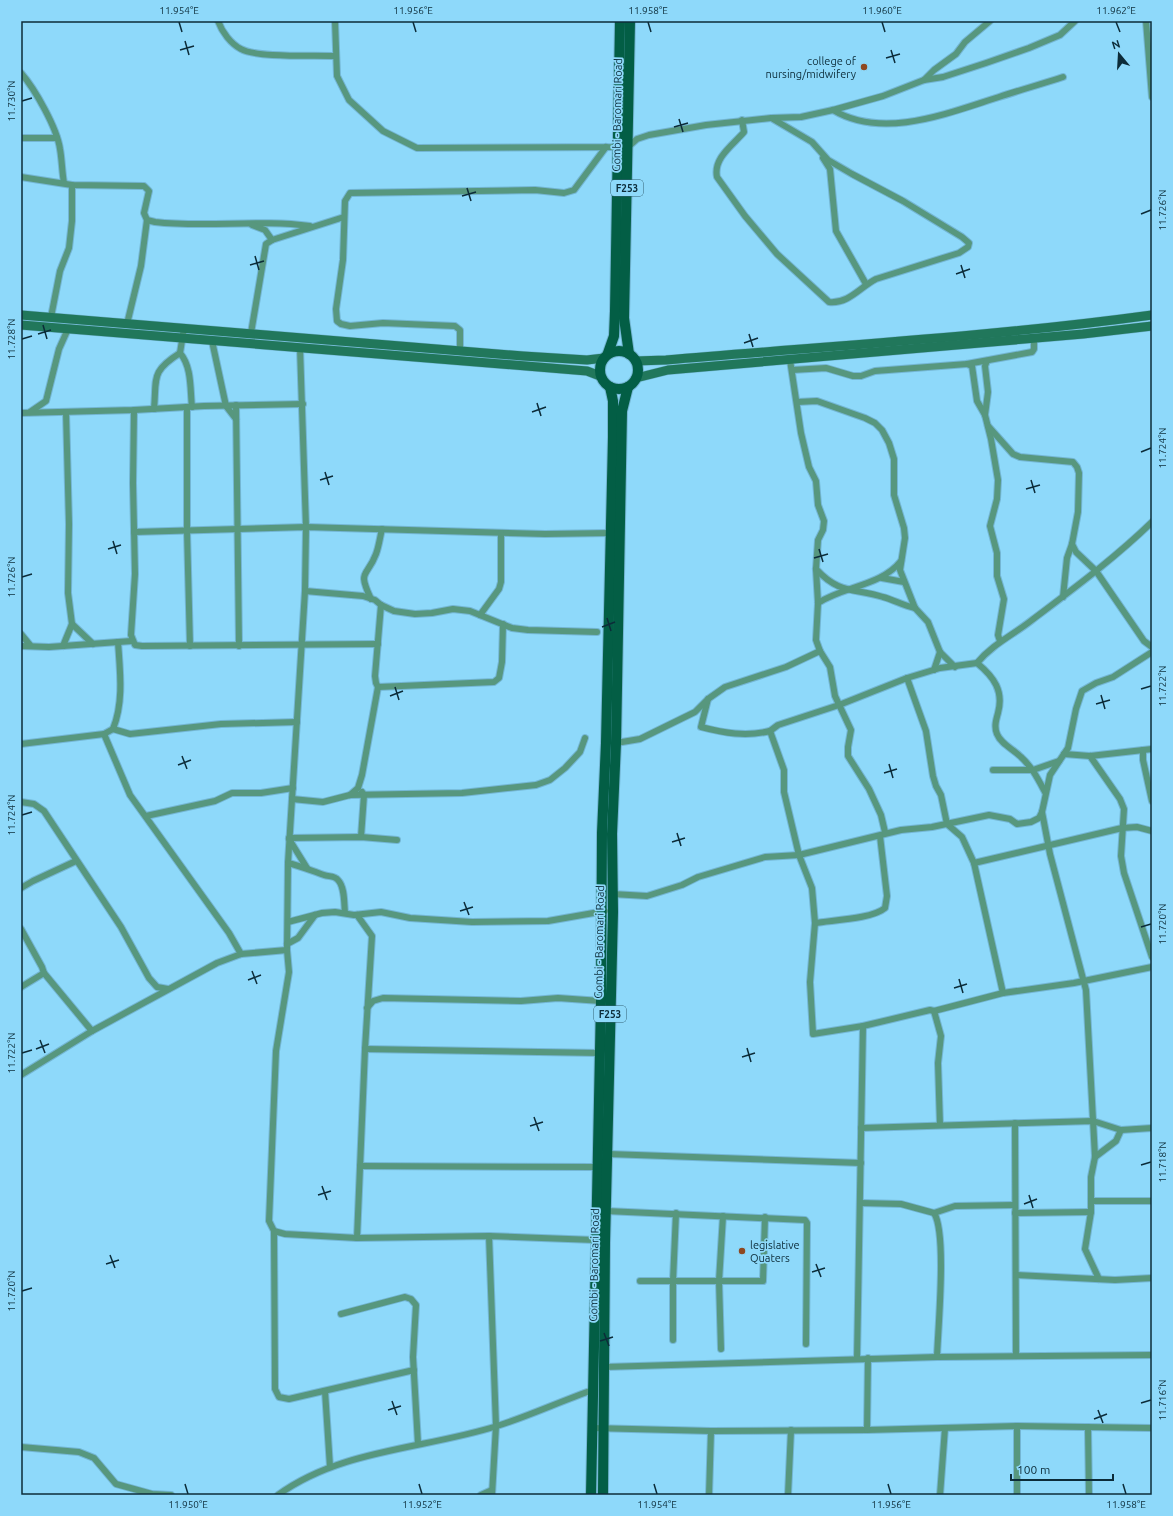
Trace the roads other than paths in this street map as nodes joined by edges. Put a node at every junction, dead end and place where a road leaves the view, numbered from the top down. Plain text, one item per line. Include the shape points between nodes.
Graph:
1 (218, 21) edge
2 (335, 21) edge
3 (620, 21) edge
4 (630, 21) edge
5 (990, 21) edge
6 (1075, 21) edge
7 (1146, 21) edge
8 (336, 56) junction
9 (21, 73) edge
10 (1063, 77) dead end
11 (924, 80) junction
12 (1152, 97) edge
13 (833, 110) junction
14 (772, 118) junction
15 (742, 120) junction
16 (21, 138) edge
17 (56, 138) junction
18 (606, 147) junction
19 (617, 147) junction
20 (628, 147) junction
21 (820, 151) junction
22 (21, 177) edge
23 (64, 183) junction
24 (72, 185) junction
25 (344, 217) junction
26 (147, 220) junction
27 (250, 224) junction
28 (310, 226) junction
29 (272, 240) junction
30 (866, 284) junction
31 (21, 315) edge
32 (1152, 315) edge
33 (50, 317) junction
34 (127, 324) junction
35 (21, 325) edge
36 (1152, 326) edge
37 (184, 328) junction
38 (68, 329) junction
39 (251, 333) junction
40 (182, 339) junction
41 (1034, 339) junction
42 (212, 341) junction
43 (300, 348) junction
44 (460, 350) junction
45 (180, 353) junction
46 (606, 356) junction
47 (633, 358) junction
48 (790, 360) junction
49 (987, 361) junction
50 (967, 364) junction
51 (792, 370) junction
52 (600, 376) junction
53 (636, 378) junction
54 (610, 387) junction
55 (628, 387) junction
56 (46, 401) junction
57 (797, 402) junction
58 (303, 404) junction
59 (226, 406) junction
60 (236, 406) junction
61 (189, 407) junction
62 (154, 409) junction
63 (134, 410) junction
64 (30, 412) junction
65 (66, 412) junction
66 (21, 413) edge
67 (54, 413) junction
68 (985, 415) junction
69 (236, 419) junction
70 (988, 425) junction
71 (1152, 522) edge
72 (306, 527) junction
73 (237, 528) junction
74 (382, 529) junction
75 (187, 531) junction
76 (134, 532) junction
77 (501, 532) junction
78 (615, 533) junction
79 (1072, 544) junction
80 (901, 561) junction
81 (816, 569) junction
82 (1096, 570) junction
83 (882, 578) junction
84 (904, 582) junction
85 (845, 589) junction
86 (305, 591) junction
87 (1063, 597) junction
88 (371, 599) junction
89 (818, 603) junction
90 (381, 605) junction
91 (915, 608) junction
92 (480, 615) junction
93 (72, 624) junction
94 (503, 624) junction
95 (597, 632) dead end
96 (21, 634) edge
97 (132, 641) junction
98 (1000, 641) junction
99 (118, 642) junction
100 (93, 644) junction
101 (302, 644) junction
102 (378, 644) junction
103 (30, 645) junction
104 (21, 646) edge
105 (63, 646) junction
106 (190, 646) junction
107 (240, 646) junction
108 (1152, 647) edge
109 (820, 651) junction
110 (940, 652) junction
111 (1152, 652) edge
112 (977, 663) junction
113 (955, 667) junction
114 (934, 670) junction
115 (907, 678) junction
116 (378, 687) junction
117 (708, 699) junction
118 (839, 705) junction
119 (297, 722) junction
120 (113, 729) junction
121 (770, 731) junction
122 (104, 734) junction
123 (584, 738) dead end
124 (21, 744) edge
125 (616, 744) junction
126 (1152, 749) edge
127 (1143, 750) junction
128 (1064, 754) junction
129 (1090, 756) junction
130 (1059, 761) junction
131 (992, 770) dead end
132 (1033, 770) junction
133 (293, 788) junction
134 (358, 788) junction
135 (1045, 792) junction
136 (350, 795) junction
137 (364, 795) junction
138 (292, 799) junction
139 (1152, 801) edge
140 (22, 803) edge
141 (1042, 812) junction
142 (146, 816) junction
143 (947, 824) junction
144 (1122, 828) junction
145 (1152, 831) edge
146 (883, 834) junction
147 (361, 837) junction
148 (289, 838) junction
149 (397, 840) dead end
150 (1050, 845) junction
151 (799, 855) junction
152 (76, 861) junction
153 (288, 863) junction
154 (974, 863) junction
155 (307, 868) junction
156 (21, 888) edge
157 (612, 894) junction
158 (601, 911) junction
159 (612, 912) junction
160 (345, 914) junction
161 (315, 915) junction
162 (357, 915) junction
163 (288, 922) junction
164 (815, 923) junction
165 (21, 929) edge
166 (287, 947) junction
167 (241, 954) junction
168 (1152, 957) edge
169 (1152, 967) edge
170 (44, 973) junction
171 (1083, 980) junction
172 (21, 987) edge
173 (168, 989) junction
174 (1003, 994) junction
175 (601, 1001) junction
176 (367, 1008) junction
177 (934, 1011) junction
178 (863, 1026) junction
179 (92, 1031) junction
180 (364, 1050) junction
181 (600, 1053) junction
182 (21, 1075) edge
183 (1093, 1121) junction
184 (1015, 1123) junction
185 (940, 1125) junction
186 (861, 1128) junction
187 (1152, 1128) edge
188 (1121, 1130) junction
189 (608, 1154) junction
190 (1095, 1158) junction
191 (861, 1163) junction
192 (360, 1166) junction
193 (596, 1167) junction
194 (1091, 1201) junction
195 (1152, 1201) edge
196 (860, 1203) junction
197 (1015, 1204) junction
198 (606, 1211) junction
199 (1091, 1212) junction
200 (676, 1213) junction
201 (1016, 1213) junction
202 (934, 1214) junction
203 (723, 1216) junction
204 (765, 1217) junction
205 (274, 1231) junction
206 (489, 1236) junction
207 (357, 1238) junction
208 (595, 1240) junction
209 (1016, 1275) junction
210 (1152, 1278) edge
211 (1099, 1279) junction
212 (640, 1281) dead end
213 (673, 1281) junction
214 (719, 1281) junction
215 (594, 1293) junction
216 (605, 1294) junction
217 (341, 1314) dead end
218 (673, 1340) dead end
219 (806, 1344) dead end
220 (721, 1349) dead end
221 (1152, 1355) edge
222 (937, 1356) junction
223 (1016, 1356) junction
224 (868, 1358) junction
225 (857, 1359) junction
226 (604, 1367) junction
227 (414, 1370) junction
228 (593, 1390) junction
229 (325, 1391) junction
230 (496, 1426) junction
231 (1017, 1426) junction
232 (1088, 1427) junction
233 (592, 1428) junction
234 (604, 1428) junction
235 (945, 1428) junction
236 (1152, 1428) edge
237 (791, 1430) junction
238 (867, 1430) junction
239 (711, 1431) junction
240 (418, 1444) junction
241 (21, 1448) edge
242 (330, 1467) junction
243 (492, 1492) edge
244 (170, 1495) edge
245 (278, 1495) edge
246 (481, 1495) edge
247 (591, 1495) edge
248 (603, 1495) edge
249 (709, 1495) edge
250 (788, 1495) edge
251 (940, 1495) edge
252 (1017, 1495) edge
253 (1089, 1495) edge

1 - 8 street via 233,44 242,50 280,55
2 - 8 street
3 - 19 main road, Gombi - Baromari Road / F253
4 - 20 main road, Gombi - Baromari Road / F253
5 - 11 street
6 - 11 street via 1054,38 986,63
7 - 12 street
8 - 18 street via 337,76 349,100 383,131 417,148
9 - 17 street via 42,105
10 - 13 street via 918,120 865,122 847,119
11 - 13 street via 883,96
13 - 14 street via 800,117
14 - 15 street
14 - 21 street via 812,142
15 - 20 street via 649,135
15 - 30 street via 744,132 718,161 716,171 717,177 746,216 785,263 829,302 836,303 849,298
16 - 17 street
17 - 23 street via 60,148
18 - 19 street
18 - 25 street via 574,190 564,193 535,190 355,192 350,193 345,201
19 - 20 street
19 - 46 main road, Gombi - Baromari Road / F253 via 614,336
20 - 47 main road, Gombi - Baromari Road / F253 via 624,318
21 - 30 street via 830,169 836,231
21 - 30 street via 828,160 903,201 969,243 968,247 959,253
22 - 23 street
23 - 24 street
24 - 26 street via 144,186 149,191 144,214
24 - 33 street via 69,248 60,271
25 - 28 street
25 - 44 street via 337,321 350,326 383,323 455,326 460,330
26 - 27 street via 165,223
26 - 34 street via 141,266
27 - 28 street via 284,222
27 - 29 street via 265,230
28 - 29 street
29 - 39 street via 266,244 264,250
31 - 33 main road
32 - 47 main road via 950,337 666,360
33 - 34 main road
34 - 37 main road
35 - 38 main road
36 - 41 main road
37 - 39 main road
37 - 40 street
38 - 40 main road
38 - 56 street via 59,349
39 - 44 main road
40 - 42 main road
40 - 45 street
41 - 48 main road
41 - 49 street via 1032,352
42 - 43 main road
42 - 59 street
43 - 52 main road via 586,371
43 - 58 street
44 - 46 main road via 587,360
45 - 61 street via 188,367
45 - 62 street via 161,367 155,380
46 - 47 main road via 621,351
46 - 52 main road, F253 via 599,369
47 - 53 main road, F253 via 638,366
48 - 51 street
48 - 53 main road via 668,370
49 - 50 street
49 - 68 street via 985,366 988,392
50 - 51 street via 875,371 861,376 826,368
50 - 68 street via 972,366 974,371 977,401
51 - 57 street
52 - 54 main road
53 - 55 main road, F253
54 - 55 main road
54 - 78 main road, F253 via 613,401
55 - 78 main road, F253 via 622,411
56 - 64 street
56 - 67 street
57 - 80 street via 817,401 865,418 882,430 894,459 894,494 905,538
57 - 81 street via 801,433 809,466 816,481 818,505 824,521 818,540
58 - 60 street
58 - 72 street
59 - 60 street
59 - 61 street
59 - 69 street
60 - 69 street
61 - 62 street
61 - 75 street
62 - 63 street
63 - 65 street
63 - 76 street
64 - 66 street
64 - 67 street
65 - 67 street
65 - 93 street via 68,593
68 - 70 street
69 - 73 street
70 - 79 street via 1013,454 1020,457 1073,462 1077,467 1078,512
70 - 98 street via 998,480 997,499 990,526 996,553 997,576 1004,598 998,635
71 - 82 street via 1130,544
72 - 73 street
72 - 74 street
72 - 86 street
73 - 75 street
73 - 107 street
74 - 77 street
74 - 88 street via 376,554 364,573 364,584
75 - 76 street
75 - 106 street
76 - 97 street via 136,574
77 - 78 street
77 - 92 street via 501,582 499,589
78 - 125 main road, Gombi - Baromari Road / F253
78 - 158 main road, Gombi - Baromari Road / F253
79 - 82 street via 1076,552
79 - 87 street via 1067,558
80 - 83 street
80 - 84 street via 900,570
81 - 85 street via 833,584
81 - 89 street
82 - 87 street
82 - 108 street via 1144,641
83 - 84 street
83 - 85 street
84 - 91 street
85 - 89 street
85 - 91 street via 881,596
86 - 88 street via 363,596
86 - 101 street
87 - 98 street via 1020,630
88 - 90 street
89 - 109 street via 816,640
90 - 92 street via 394,611 415,614 453,609
90 - 102 street
91 - 110 street via 928,622
92 - 94 street
93 - 100 street
93 - 105 street
94 - 95 street via 528,630
94 - 116 street via 502,662 499,678 494,682
96 - 103 street
97 - 99 street
97 - 106 street via 135,645 142,646
98 - 112 street
99 - 100 street
99 - 120 street via 121,689 117,721
100 - 105 street
101 - 102 street
101 - 107 street
101 - 119 street
102 - 116 street via 375,676
103 - 104 street
103 - 105 street
106 - 107 street
109 - 117 street via 786,667 725,687
109 - 118 street via 830,667 832,685
110 - 113 street
110 - 114 street
111 - 128 street via 1113,677 1082,691 1068,748
112 - 113 street
112 - 132 street via 990,674 1000,694 996,722 999,739
113 - 114 street
114 - 115 street
115 - 118 street
115 - 143 street via 926,731 933,776 941,795
116 - 134 street via 366,761
117 - 121 street via 701,727 740,734
117 - 125 street via 695,712 640,739
118 - 121 street via 778,725
118 - 146 street via 851,730 848,756 870,789 881,815
119 - 120 street via 221,724 130,734
119 - 133 street
120 - 122 street
121 - 151 street via 784,770 784,792
122 - 124 street
122 - 142 street via 130,795
123 - 137 street via 580,752 565,768 550,780 536,785 462,793
125 - 157 main road, Gombi - Baromari Road / F253
126 - 127 street
127 - 129 street
127 - 139 street
128 - 129 street
128 - 130 street
129 - 144 street via 1120,799 1124,809
130 - 132 street
130 - 135 street via 1050,774
131 - 132 street
132 - 135 street
133 - 138 street
133 - 142 street via 261,793 232,793 215,801
134 - 136 street
134 - 137 street
135 - 141 street
136 - 137 street
136 - 138 street via 324,802
137 - 147 street
138 - 148 street
140 - 152 street via 34,804 44,812
141 - 143 street via 1039,818 1022,824 990,815
141 - 150 street
142 - 167 street
143 - 146 street
143 - 154 street via 962,837
144 - 145 street via 1137,827
144 - 150 street
144 - 168 street via 1121,856 1124,873
146 - 151 street
146 - 164 street via 887,896 885,908 869,915
147 - 148 street
147 - 149 street
148 - 153 street
148 - 155 street
150 - 154 street
150 - 171 street via 1050,854
151 - 157 street via 765,857 698,877 647,896
151 - 164 street via 812,888
152 - 156 street
152 - 173 street via 121,927 150,978 157,987
153 - 155 street
153 - 163 street
154 - 174 street
155 - 160 street via 339,880
157 - 159 main road, Gombi - Baromari Road / F253
158 - 159 street
158 - 162 street via 548,921 472,922 410,918 381,912
158 - 175 main road, Gombi - Baromari Road / F253
159 - 189 main road, Gombi - Baromari Road / F253
160 - 161 street
160 - 162 street
161 - 163 street
161 - 166 street via 298,938
162 - 176 street via 372,936
163 - 166 street
164 - 178 street via 810,982 813,1034
165 - 170 street
166 - 167 street
166 - 205 street via 289,972 276,1058 269,1221
167 - 173 street via 217,963
169 - 171 street
170 - 172 street
170 - 179 street
171 - 174 street
171 - 183 street via 1086,990
173 - 179 street
174 - 177 street
175 - 176 street via 558,998 521,1001 382,998 373,1001
175 - 181 main road, Gombi - Baromari Road / F253
176 - 180 street
177 - 178 street
177 - 185 street via 941,1036 938,1063
178 - 186 street
179 - 182 street
180 - 181 street
180 - 192 street
181 - 193 main road, Gombi - Baromari Road / F253
183 - 184 street
183 - 188 street
183 - 190 street
184 - 185 street
184 - 197 street
185 - 186 street
186 - 191 street
187 - 188 street
188 - 190 street via 1116,1142
189 - 191 street
189 - 198 main road, Gombi - Baromari Road / F253
190 - 194 street via 1091,1176
191 - 196 street
192 - 193 street
192 - 207 street
193 - 208 main road, Gombi - Baromari Road / F253
194 - 195 street
194 - 199 street
196 - 202 street via 901,1204
196 - 225 street
197 - 201 street
197 - 202 street via 955,1206
198 - 200 street
198 - 216 main road, Gombi - Baromari Road / F253
199 - 201 street
199 - 211 street via 1085,1249
200 - 203 street
200 - 213 street
201 - 209 street
202 - 222 street via 939,1224 940,1248
203 - 204 street
203 - 214 street
204 - 214 street via 763,1281
204 - 219 street via 803,1219 807,1223
205 - 207 street via 285,1234
205 - 229 street via 275,1388 279,1397 289,1399
206 - 207 street
206 - 208 street
206 - 230 street
208 - 215 main road, Gombi - Baromari Road / F253
209 - 211 street
209 - 223 street
210 - 211 street
212 - 213 street
213 - 214 street
213 - 218 street
214 - 220 street
215 - 216 main road
215 - 228 main road, Gombi - Baromari Road / F253
216 - 226 main road, Gombi - Baromari Road / F253
217 - 227 street via 405,1297 411,1299 416,1305
221 - 223 street
222 - 223 street
222 - 224 street
224 - 225 street
224 - 238 street
225 - 226 street
226 - 234 main road, Gombi - Baromari Road / F253
227 - 229 street
227 - 240 street
228 - 230 street
228 - 233 main road, Gombi - Baromari Road / F253
229 - 242 street
230 - 240 street
230 - 243 street
231 - 232 street
231 - 235 street
231 - 252 street
232 - 236 street
232 - 253 street
233 - 234 street
233 - 247 main road, Gombi - Baromari Road / F253
234 - 239 street
234 - 248 main road, Gombi - Baromari Road / F253
235 - 238 street
235 - 251 street
237 - 238 street
237 - 239 street
237 - 250 street
239 - 249 street
240 - 242 street
241 - 244 street via 79,1452 94,1458 116,1484 152,1494
242 - 245 street
243 - 246 street

